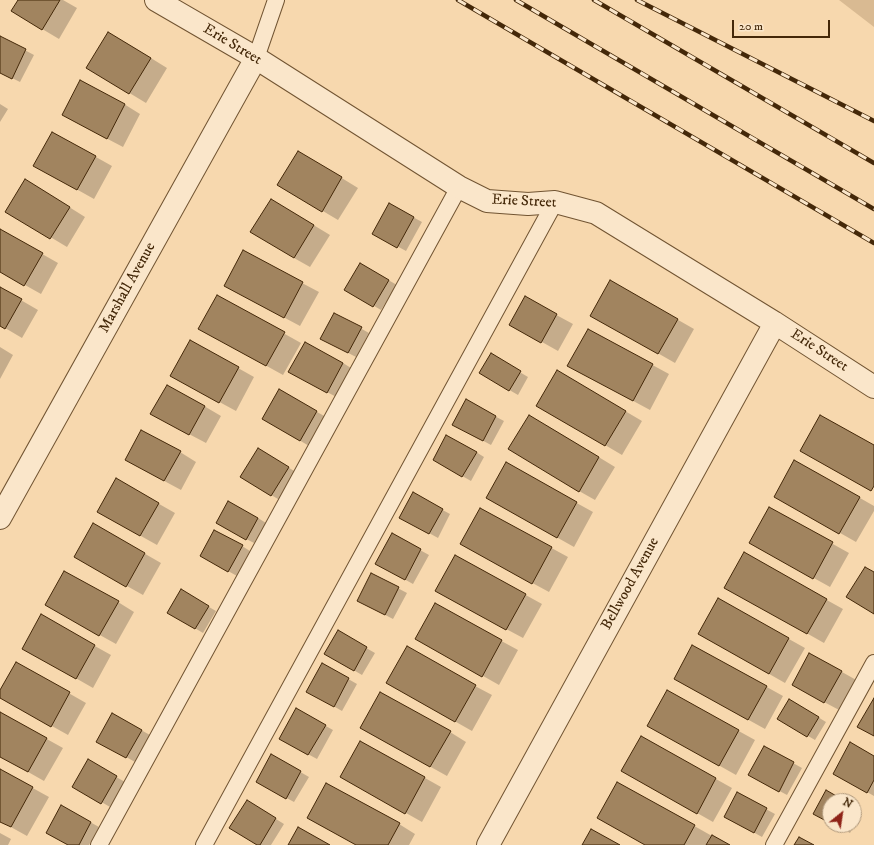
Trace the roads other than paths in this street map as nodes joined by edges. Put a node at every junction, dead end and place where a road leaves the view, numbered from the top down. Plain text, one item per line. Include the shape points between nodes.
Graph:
1 (156, 0) edge
2 (276, 0) edge
3 (256, 58) junction
4 (459, 188) junction
5 (556, 202) junction
6 (775, 323) junction
7 (874, 386) edge
8 (0, 518) edge
9 (874, 663) edge
10 (99, 845) edge
11 (204, 845) edge
12 (488, 845) edge
13 (774, 845) edge

1 - 3 street, Erie Street
2 - 3 lane
3 - 4 street, Erie Street
3 - 8 street, Marshall Avenue
4 - 5 street, Erie Street via 487,201 528,204
4 - 10 lane
5 - 6 street, Erie Street via 596,213
5 - 11 lane
6 - 7 street, Erie Street
6 - 12 street, Bellwood Avenue
9 - 13 lane

